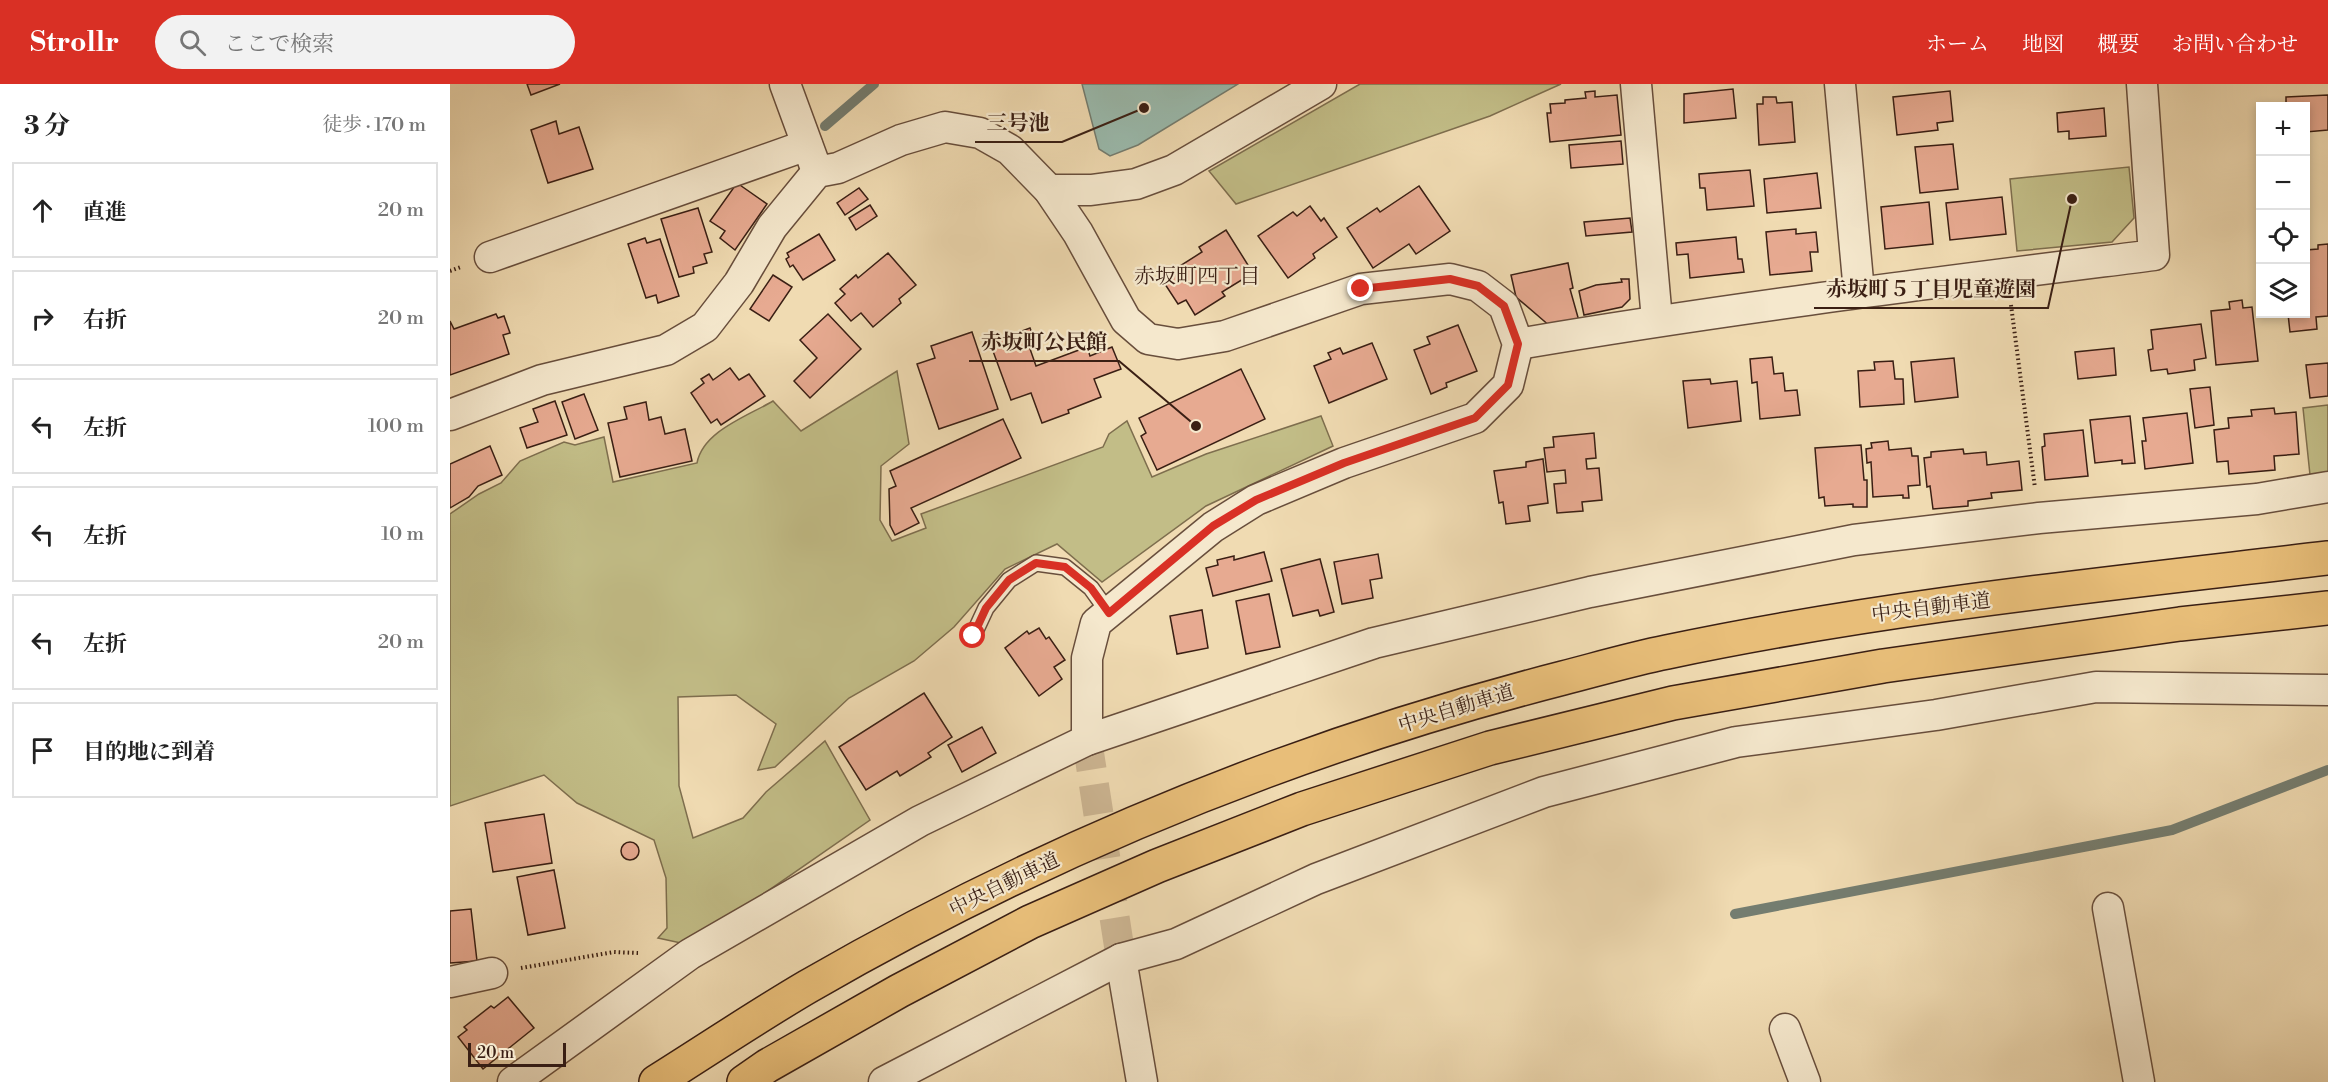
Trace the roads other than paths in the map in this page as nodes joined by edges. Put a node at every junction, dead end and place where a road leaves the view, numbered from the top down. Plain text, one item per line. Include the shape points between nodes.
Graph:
1 (785, 84) edge
2 (1321, 84) edge
3 (1636, 84) edge
4 (1840, 84) edge
5 (2142, 84) edge
6 (812, 158) junction
7 (1049, 190) junction
8 (490, 257) dead end
9 (1859, 292) junction
10 (1657, 320) junction
11 (1518, 344) junction
12 (450, 415) edge
13 (2328, 487) edge
14 (2328, 558) edge
15 (2328, 608) edge
16 (1109, 613) junction
17 (973, 636) dead end
18 (2328, 690) edge
19 (1087, 740) junction
20 (2108, 908) dead end
21 (1121, 959) junction
22 (492, 974) road end
23 (450, 982) edge
24 (1785, 1029) dead end
25 (513, 1082) edge
26 (656, 1082) edge
27 (744, 1082) edge
28 (884, 1082) edge
29 (1142, 1082) edge
30 (1804, 1082) edge
31 (2139, 1082) edge

1 - 6 street
2 - 7 street via 1174,170 1136,184
3 - 10 street
4 - 9 street
5 - 9 street via 2154,255
6 - 7 street via 838,168 901,140 945,127 980,134 1010,150
6 - 8 street
6 - 12 street via 739,283 705,327 666,350 542,380
7 - 11 street via 1078,233 1126,320 1148,339 1178,344 1225,336 1361,289 1450,279 1478,286 1504,306
9 - 10 street
10 - 11 street
11 - 16 street via 1508,385 1475,418 1344,463 1256,500 1213,526
13 - 19 street via 2257,499 2038,518 1854,540 1613,588 1374,643
14 - 26 highway, 中央自動車道 via 1873,614 1664,652 1475,700 1286,762 1152,814 1036,867 805,988
15 - 27 highway via 2180,624 1883,666 1673,703 1490,748 1302,809 1051,913 899,992
16 - 17 lane via 1091,588 1065,567 1036,563 1009,580 986,608
16 - 19 street via 1096,623 1087,658
18 - 21 street via 2096,687 1936,715 1736,742 1544,792 1317,879 1176,944
19 - 25 street via 920,821 690,954
20 - 31 street
21 - 28 street
21 - 29 street
22 - 23 street
24 - 30 street

